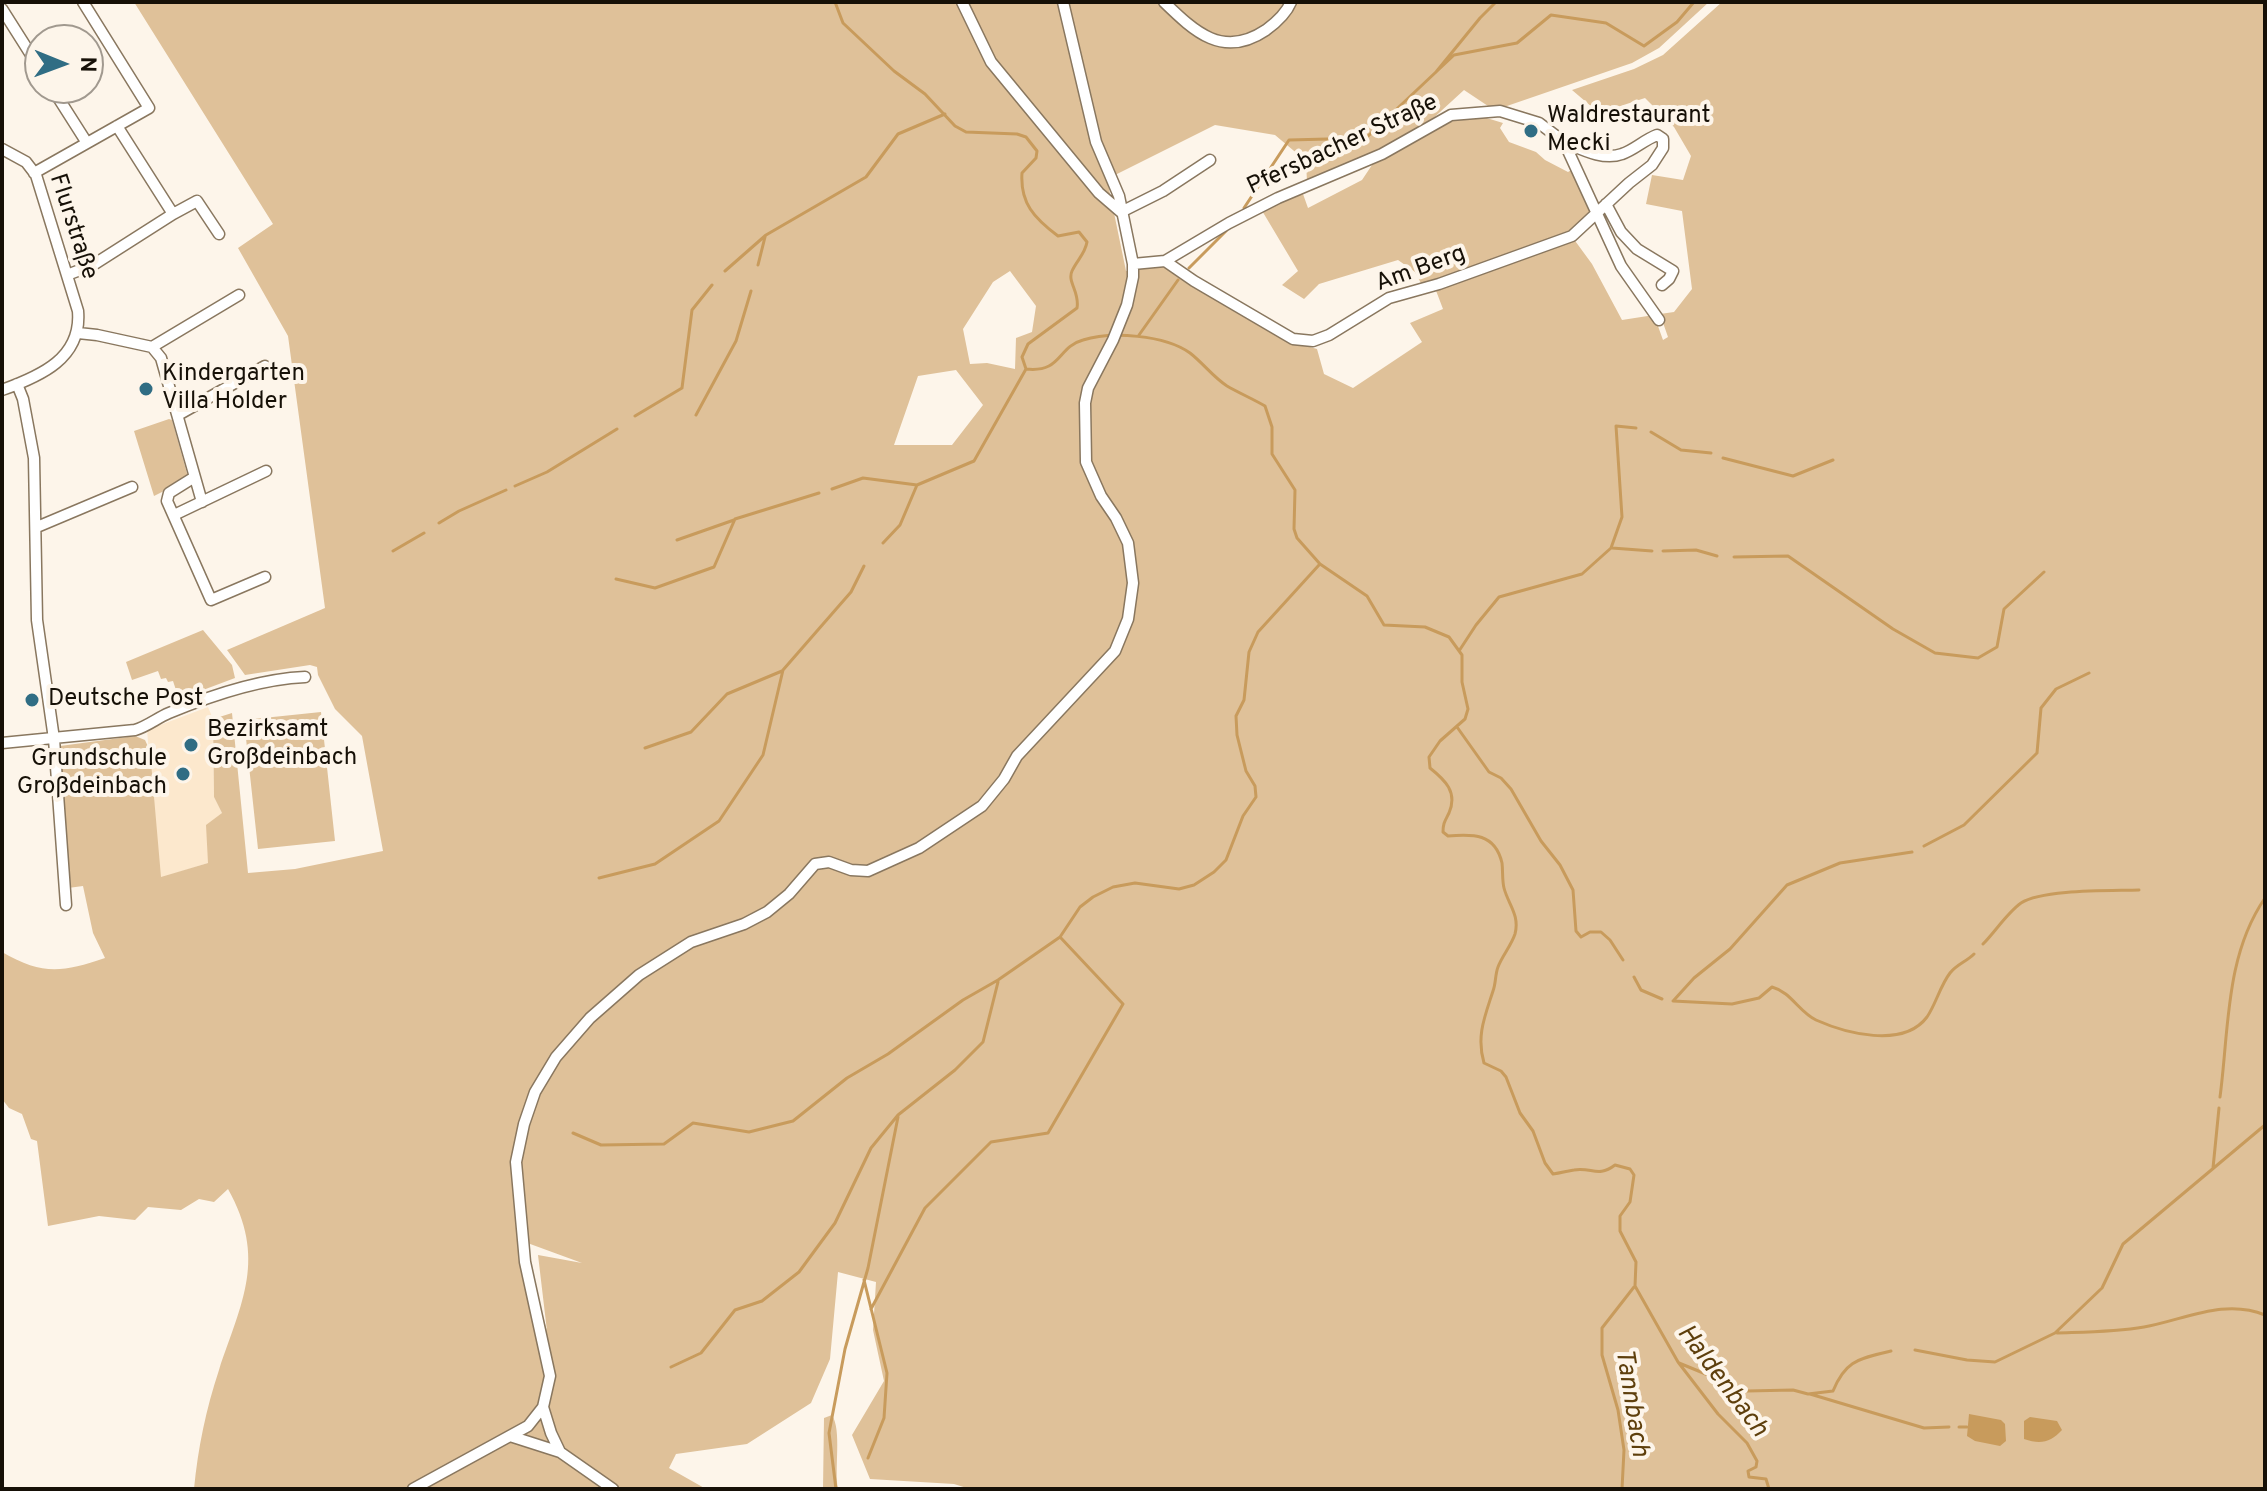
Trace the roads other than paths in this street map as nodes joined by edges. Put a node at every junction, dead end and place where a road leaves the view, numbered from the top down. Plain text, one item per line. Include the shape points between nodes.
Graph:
1 (83, 2) edge
2 (962, 2) edge
3 (1063, 2) edge
4 (1164, 2) edge
5 (1291, 2) edge
6 (2, 9) edge
7 (24, 44) edge
8 (62, 104) edge
9 (117, 126) junction
10 (1657, 135) joint
11 (1564, 142) junction
12 (87, 143) junction
13 (2, 149) edge
14 (1210, 160) dead end
15 (34, 173) junction
16 (1602, 208) junction
17 (1121, 212) junction
18 (173, 214) junction
19 (219, 234) dead end
20 (1165, 261) junction
21 (1133, 264) junction
22 (67, 275) junction
23 (1662, 285) dead end
24 (239, 295) dead end
25 (1659, 320) dead end
26 (78, 333) junction
27 (152, 347) junction
28 (265, 366) dead end
29 (17, 384) junction
30 (2, 390) edge
31 (178, 415) junction
32 (266, 471) dead end
33 (193, 478) junction
34 (132, 487) dead end
35 (202, 502) junction
36 (174, 515) junction
37 (37, 527) junction
38 (265, 577) dead end
39 (305, 677) dead end
40 (54, 739) junction
41 (2, 743) edge
42 (66, 905) dead end
43 (543, 1407) junction
44 (510, 1436) junction
45 (560, 1452) junction
46 (413, 1489) edge
47 (613, 1489) edge

1 - 9 street via 149,108
2 - 17 street via 991,62 1099,193
3 - 17 street via 1096,142
4 - 5 street via 1202,34 1230,44 1249,40 1273,25
6 - 7 street
8 - 12 street
9 - 12 street
9 - 18 street
10 - 11 street, Pfersbacher Straße via 1622,154 1606,156
10 - 16 street, Am Berg via 1663,148 1652,165
11 - 16 street
11 - 20 street, Pfersbacher Straße via 1539,123 1500,111 1451,115 1382,154 1278,198
12 - 15 street
13 - 15 street, Flurstraße
14 - 17 street
15 - 22 street, Flurstraße
16 - 20 street, Am Berg via 1572,236 1389,298 1313,341 1293,339
16 - 23 street via 1637,249 1673,271
16 - 25 street via 1621,266
17 - 21 street
18 - 19 street via 197,201
18 - 22 street via 93,265
20 - 21 street, Pfersbacher Straße
21 - 43 street via 1115,335 1085,403 1086,462 1128,543 1133,583 1128,619 1115,651 1017,756 982,806 919,848 868,871 815,864 767,912 691,942 639,975 556,1057 535,1092 516,1162 525,1262 550,1376
22 - 26 street, Flurstraße via 78,311
24 - 27 street
26 - 27 street
26 - 29 street via 66,355
27 - 31 street via 161,358
28 - 31 street
29 - 30 street
29 - 37 street via 34,458
31 - 33 street
32 - 35 street
33 - 35 street
33 - 36 street via 169,493
34 - 37 street
35 - 36 street
36 - 38 street via 211,600
37 - 40 street via 37,620
39 - 40 street via 246,686 135,730
40 - 41 street
40 - 42 street
43 - 44 street via 528,1426
43 - 45 street
44 - 45 street
44 - 46 street
45 - 47 street

